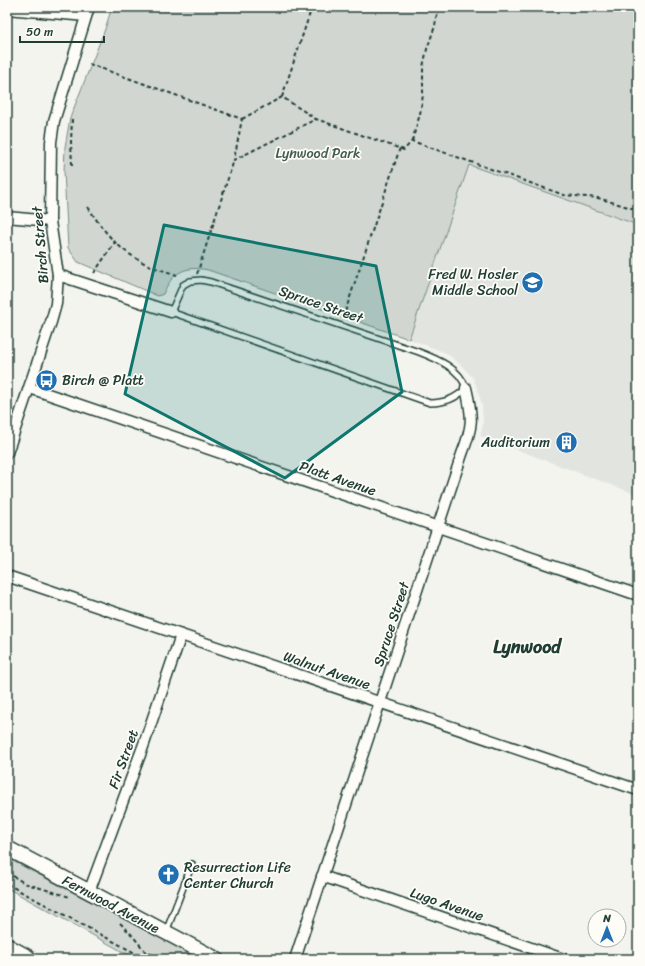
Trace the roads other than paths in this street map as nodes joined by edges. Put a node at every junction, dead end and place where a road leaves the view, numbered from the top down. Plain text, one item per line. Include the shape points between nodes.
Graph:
1 (7, 9) edge
2 (88, 12) edge
3 (7, 217) edge
4 (50, 221) junction
5 (58, 275) junction
6 (171, 312) junction
7 (30, 388) junction
8 (466, 388) junction
9 (8, 449) edge
10 (438, 527) junction
11 (7, 576) edge
12 (638, 595) edge
13 (181, 635) junction
14 (380, 702) junction
15 (638, 790) edge
16 (7, 848) edge
17 (192, 864) dead end
18 (322, 876) junction
19 (89, 892) junction
20 (165, 933) junction
21 (216, 959) edge
22 (295, 959) edge
23 (563, 959) edge

1 - 2 street
2 - 4 street, Birch Street via 54,121
3 - 4 street
4 - 5 street, Birch Street
5 - 6 street
5 - 7 street, Birch Street via 56,304
6 - 8 lane via 430,403 451,400
6 - 8 lane, Spruce Street via 184,285 195,280 211,282 420,352 452,369
7 - 9 street, Birch Street
7 - 10 street, Platt Avenue
8 - 10 street, Spruce Street via 472,421 471,431
10 - 12 street, Platt Avenue
10 - 14 street, Spruce Street
11 - 13 street, Walnut Avenue
13 - 14 street, Walnut Avenue
13 - 19 street, Fir Street
14 - 15 street, Walnut Avenue
14 - 18 street, Spruce Street
16 - 19 street, Fernwood Avenue
17 - 20 lane
18 - 22 street, Spruce Street
18 - 23 street, Lugo Avenue
19 - 20 street, Fernwood Avenue
20 - 21 street, Fernwood Avenue

